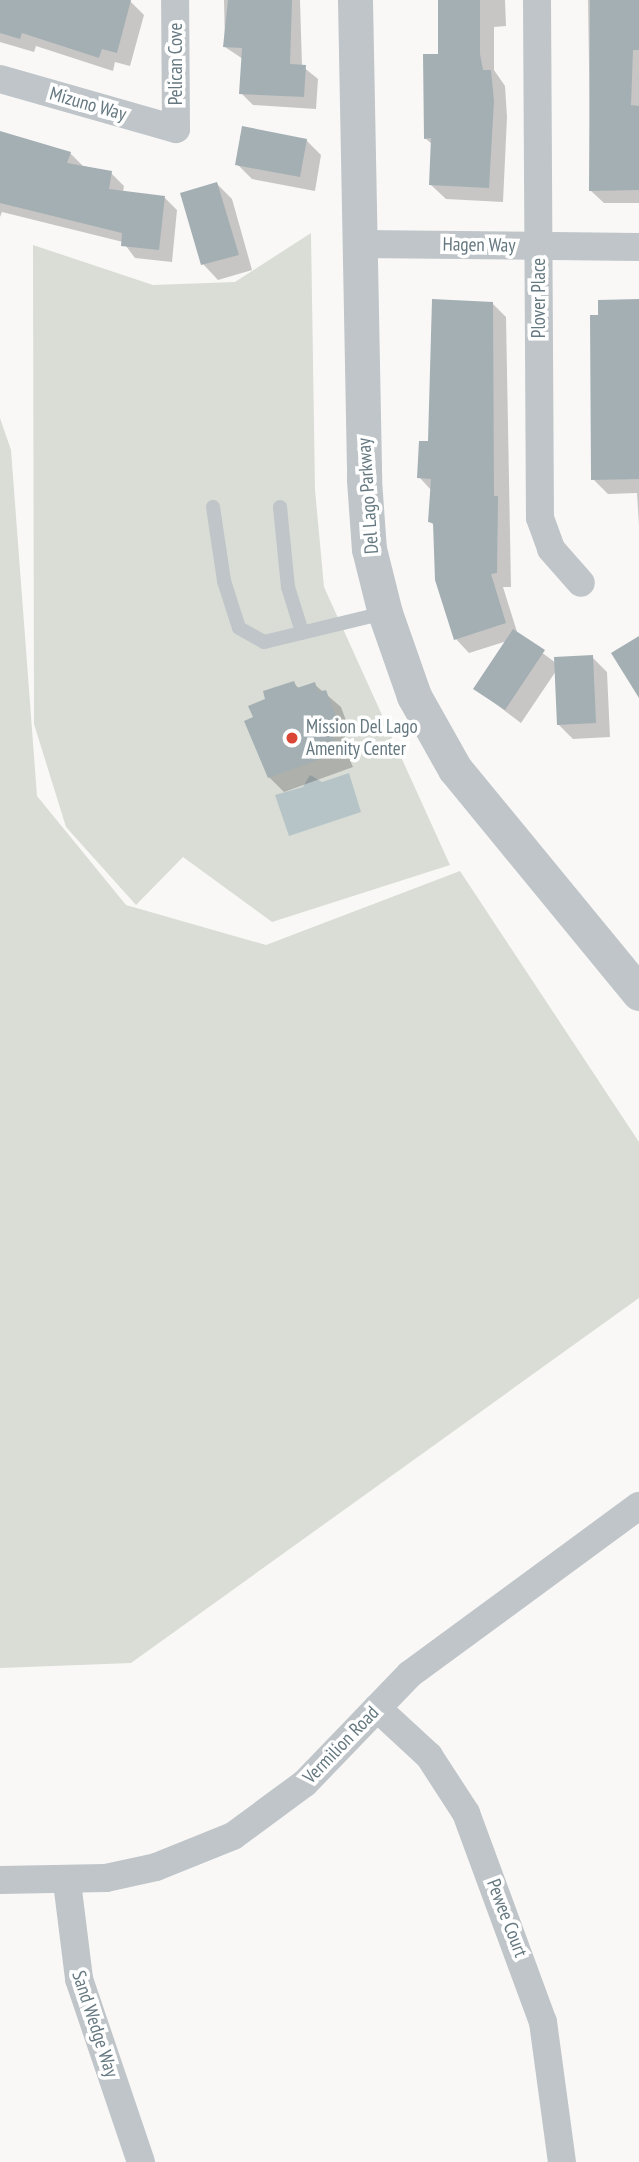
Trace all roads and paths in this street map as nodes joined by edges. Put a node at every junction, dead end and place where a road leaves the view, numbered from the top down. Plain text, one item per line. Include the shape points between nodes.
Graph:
1 (175, 0) edge
2 (355, 0) edge
3 (537, 0) edge
4 (0, 79) edge
5 (176, 129) joint
6 (360, 244) junction
7 (539, 246) junction
8 (639, 247) edge
9 (214, 507) dead end
10 (280, 507) dead end
11 (581, 583) dead end
12 (385, 613) junction
13 (302, 632) junction
14 (639, 993) edge
15 (639, 1506) edge
16 (377, 1708) junction
17 (0, 1881) edge
18 (67, 1882) junction
19 (141, 2162) edge
20 (562, 2162) edge

1 - 5 street, Pelican Cove
2 - 6 street, Del Lago Parkway
3 - 7 street, Plover Place
4 - 5 street, Mizuno Way
6 - 7 street, Hagen Way
6 - 12 street, Del Lago Parkway via 364,480 369,549
7 - 8 street, Hagen Way
7 - 11 street, Plover Place via 541,518 551,549
9 - 13 lane via 224,581 239,628 264,642
10 - 13 lane via 288,587
12 - 13 lane
12 - 14 street, Del Lago Parkway via 414,696 455,769
15 - 16 street, Vermilion Road via 410,1674
16 - 18 street, Vermilion Road via 305,1783 233,1836 156,1867
16 - 20 street, Pewee Court via 429,1756 466,1813 543,2022
17 - 18 street, Vermilion Road
18 - 19 street, Sand Wedge Way via 79,1979

